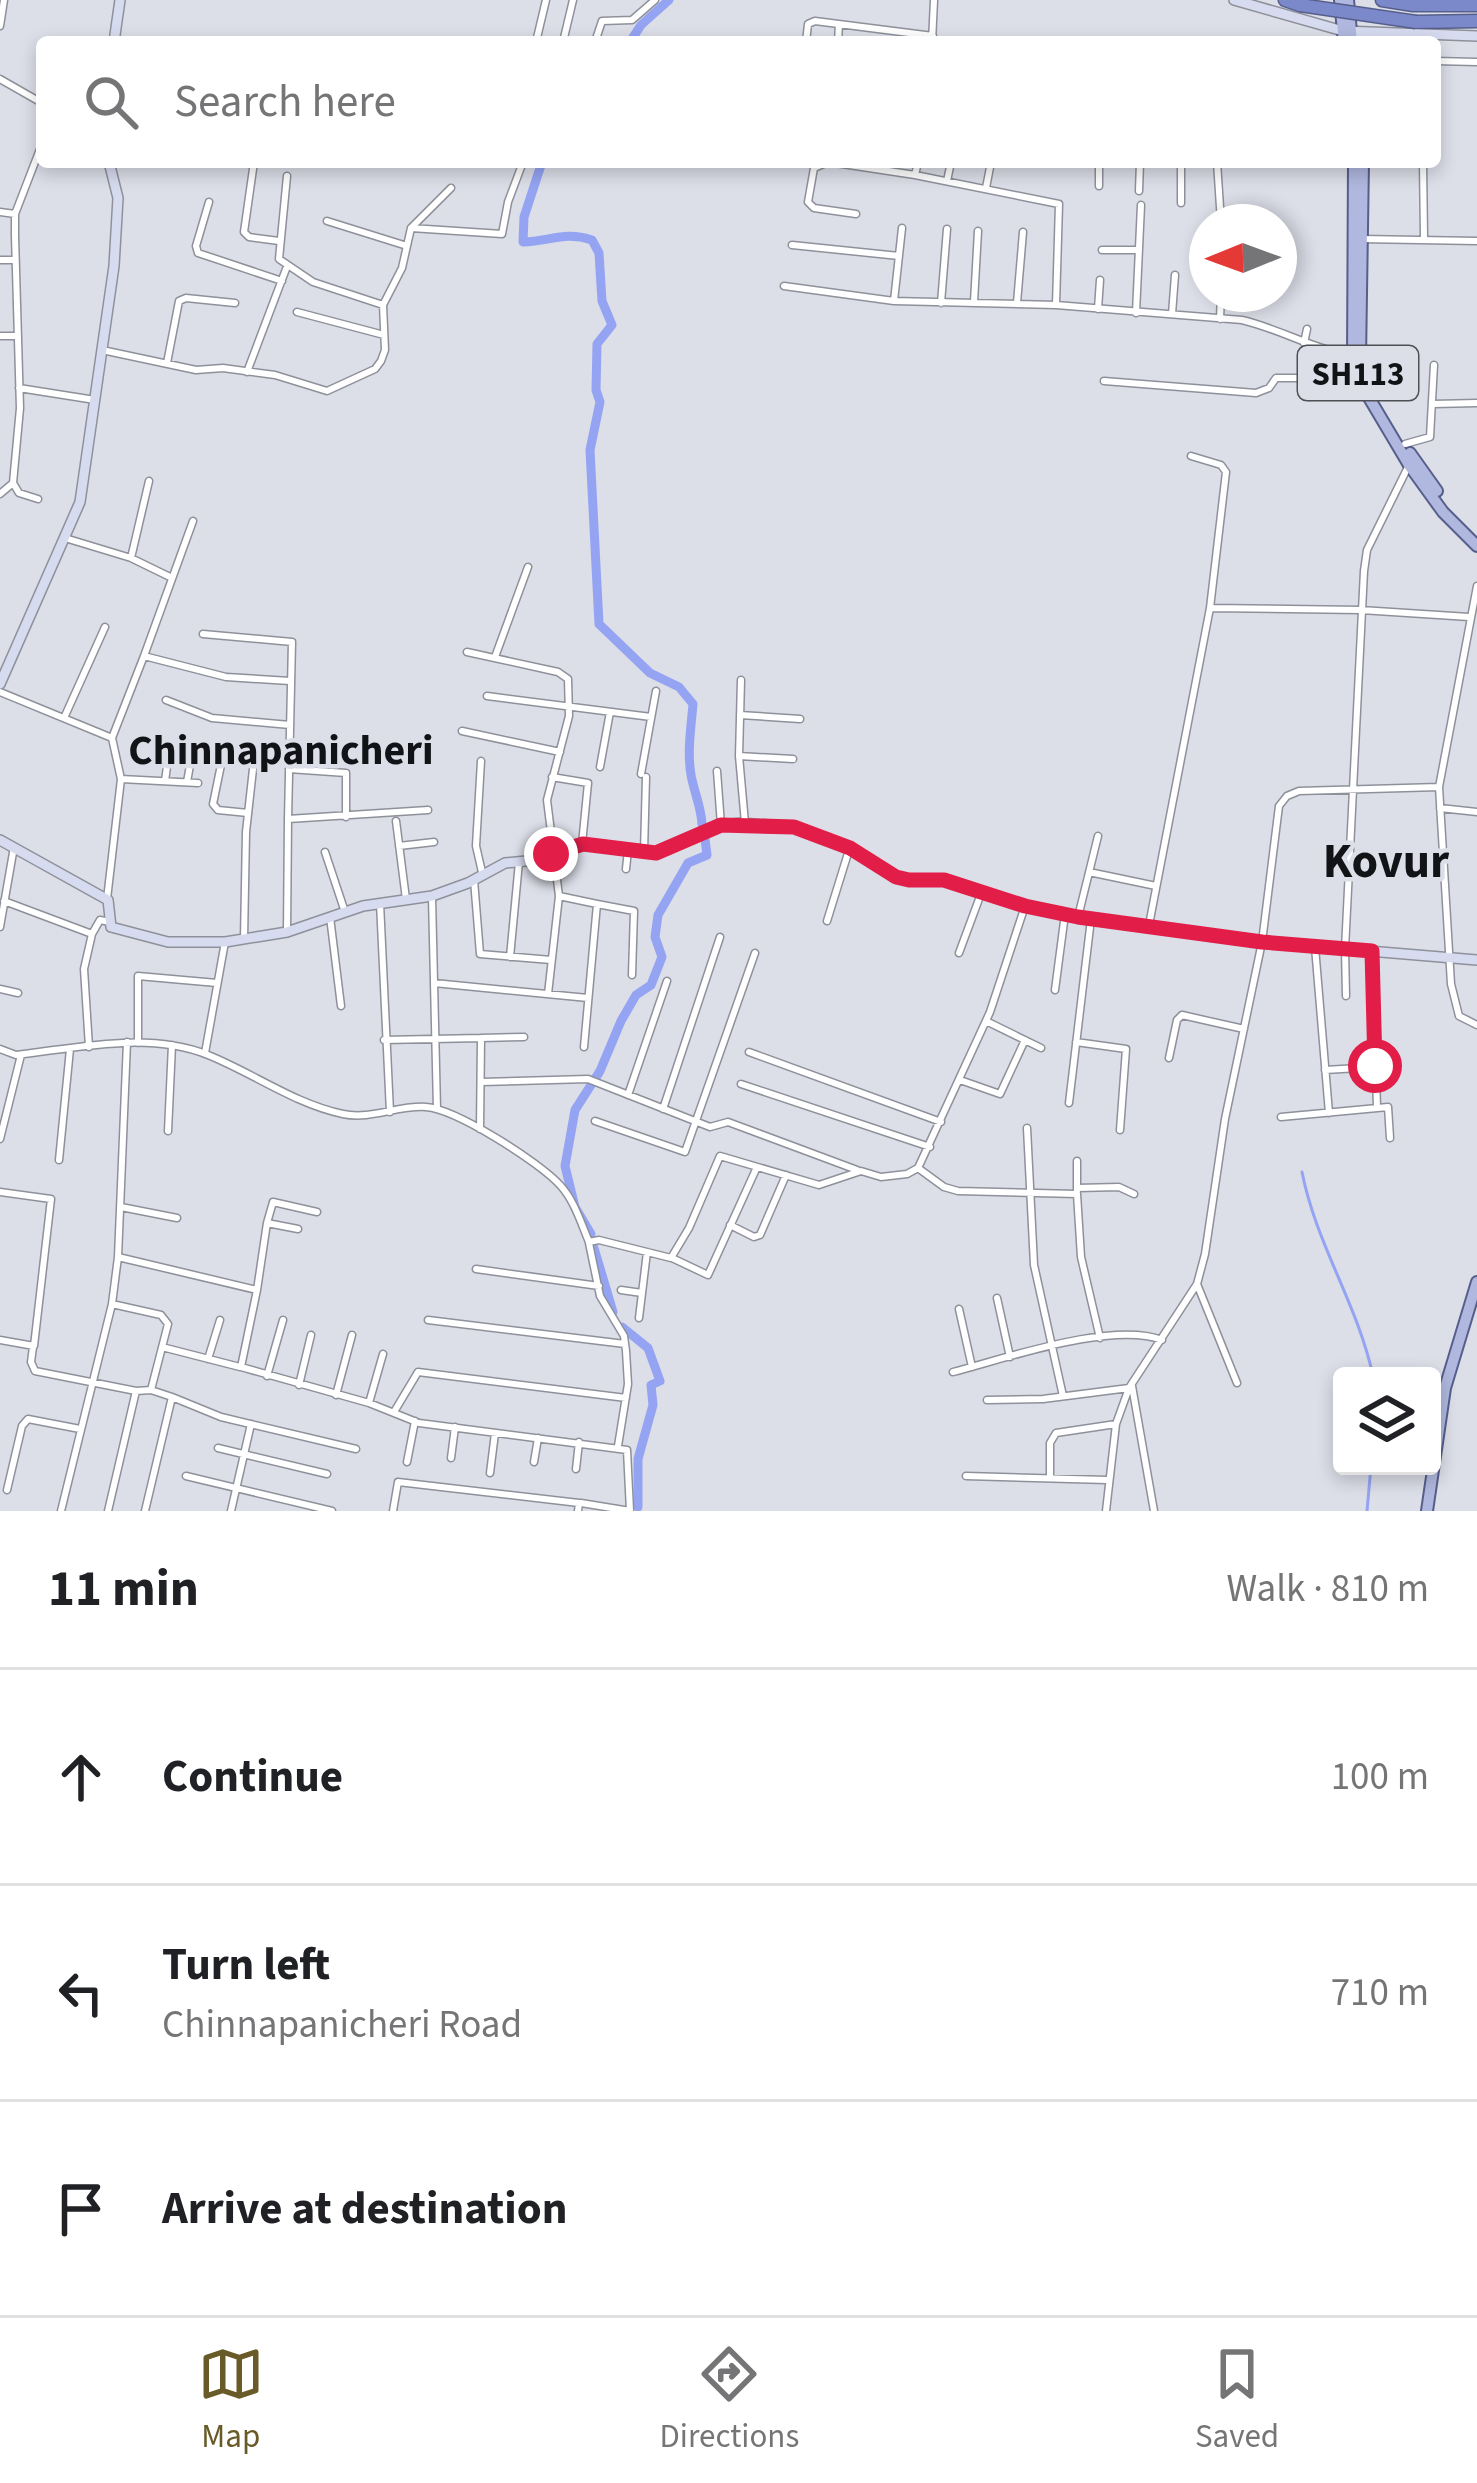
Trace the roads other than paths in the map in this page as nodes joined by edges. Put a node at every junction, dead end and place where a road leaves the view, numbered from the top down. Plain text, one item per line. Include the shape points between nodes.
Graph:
1 (4, 0) edge
2 (120, 0) edge
3 (546, 0) edge
4 (573, 0) edge
5 (655, 0) edge
6 (934, 0) edge
7 (1234, 0) edge
8 (1285, 0) edge
9 (1344, 0) edge
10 (1382, 0) edge
11 (1477, 5) edge
12 (1477, 22) edge
13 (839, 24) junction
14 (0, 26) edge
15 (115, 36) edge
16 (537, 36) edge
17 (564, 36) edge
18 (597, 36) edge
19 (807, 36) edge
20 (838, 36) edge
21 (913, 36) edge
22 (932, 36) edge
23 (1348, 36) edge
24 (1477, 36) edge
25 (1441, 61) edge
26 (1477, 62) edge
27 (0, 79) edge
28 (36, 100) edge
29 (36, 160) edge
30 (110, 168) edge
31 (253, 168) edge
32 (521, 168) edge
33 (814, 168) edge
34 (887, 168) edge
35 (917, 168) edge
36 (950, 168) edge
37 (990, 168) edge
38 (1099, 168) edge
39 (1140, 168) edge
40 (1181, 168) edge
41 (1217, 168) edge
42 (1358, 168) edge
43 (1423, 168) edge
44 (916, 175) junction
45 (287, 176) dead end
46 (947, 181) junction
47 (1099, 186) dead end
48 (452, 188) dead end
49 (986, 188) junction
50 (1139, 191) dead end
51 (209, 202) dead end
52 (1181, 203) dead end
53 (1220, 204) edge
54 (1141, 205) dead end
55 (0, 212) edge
56 (15, 214) junction
57 (856, 214) dead end
58 (327, 220) dead end
59 (411, 228) junction
60 (902, 228) dead end
61 (946, 230) dead end
62 (978, 231) dead end
63 (1023, 232) dead end
64 (1424, 238) junction
65 (1360, 239) junction
66 (279, 241) junction
67 (1477, 241) edge
68 (792, 244) dead end
69 (407, 246) junction
70 (1102, 250) dead end
71 (1139, 250) junction
72 (899, 256) junction
73 (0, 260) edge
74 (15, 260) junction
75 (287, 268) junction
76 (1175, 274) dead end
77 (1100, 280) dead end
78 (282, 281) junction
79 (784, 286) dead end
80 (894, 301) junction
81 (974, 302) junction
82 (235, 303) dead end
83 (941, 303) junction
84 (1017, 303) junction
85 (1056, 304) junction
86 (383, 305) junction
87 (1098, 309) junction
88 (297, 312) dead end
89 (1220, 312) edge
90 (1136, 313) junction
91 (1172, 314) junction
92 (1220, 319) junction
93 (1307, 329) dead end
94 (384, 335) junction
95 (0, 336) edge
96 (16, 336) junction
97 (1304, 343) junction
98 (1316, 348) junction
99 (102, 350) junction
100 (1352, 356) junction
101 (167, 363) junction
102 (1434, 365) dead end
103 (247, 372) junction
104 (1310, 378) junction
105 (1104, 381) dead end
106 (19, 388) junction
107 (1310, 397) dead end
108 (94, 400) junction
109 (1477, 403) edge
110 (1433, 404) junction
111 (1405, 444) junction
112 (1191, 456) dead end
113 (1412, 463) junction
114 (149, 481) dead end
115 (13, 483) junction
116 (0, 494) edge
117 (38, 499) dead end
118 (193, 521) dead end
119 (1477, 537) edge
120 (64, 538) junction
121 (1477, 546) edge
122 (131, 558) junction
123 (528, 567) dead end
124 (170, 578) junction
125 (1477, 586) edge
126 (1210, 608) junction
127 (1361, 610) junction
128 (1469, 617) junction
129 (105, 627) dead end
130 (203, 634) dead end
131 (467, 652) dead end
132 (144, 656) junction
133 (495, 657) junction
134 (741, 680) dead end
135 (290, 681) junction
136 (0, 683) edge
137 (656, 691) dead end
138 (487, 696) dead end
139 (166, 700) dead end
140 (570, 706) junction
141 (610, 710) junction
142 (740, 715) junction
143 (651, 717) junction
144 (64, 718) junction
145 (800, 719) dead end
146 (290, 725) junction
147 (462, 731) dead end
148 (112, 738) junction
149 (170, 745) dead end
150 (560, 752) junction
151 (192, 754) dead end
152 (739, 756) junction
153 (793, 759) dead end
154 (254, 760) junction
155 (482, 760) dead end
156 (289, 764) junction
157 (600, 767) dead end
158 (717, 771) dead end
159 (552, 777) junction
160 (121, 779) junction
161 (165, 781) junction
162 (187, 782) junction
163 (198, 783) dead end
164 (1439, 787) junction
165 (1352, 790) junction
166 (1440, 808) junction
167 (428, 810) dead end
168 (1477, 812) edge
169 (248, 813) junction
170 (346, 817) junction
171 (288, 819) junction
172 (396, 821) dead end
173 (745, 823) junction
174 (721, 825) junction
175 (1098, 836) dead end
176 (0, 840) edge
177 (434, 842) dead end
178 (583, 844) junction
179 (399, 846) junction
180 (14, 848) junction
181 (850, 848) junction
182 (628, 850) junction
183 (325, 852) dead end
184 (644, 852) junction
185 (551, 854) junction
186 (519, 862) junction
187 (626, 869) dead end
188 (1089, 872) junction
189 (478, 875) junction
190 (1156, 886) junction
191 (982, 891) junction
192 (432, 896) junction
193 (559, 896) junction
194 (107, 899) junction
195 (406, 899) junction
196 (4, 902) junction
197 (380, 903) junction
198 (597, 904) junction
199 (1025, 906) junction
200 (344, 912) junction
201 (1065, 914) junction
202 (330, 917) junction
203 (1078, 917) junction
204 (1091, 919) junction
205 (826, 921) dead end
206 (110, 922) junction
207 (0, 927) edge
208 (1148, 928) junction
209 (287, 932) junction
210 (92, 934) junction
211 (720, 937) dead end
212 (244, 939) junction
213 (224, 942) junction
214 (1262, 942) junction
215 (1315, 947) junction
216 (1345, 949) junction
217 (1372, 951) junction
218 (755, 953) dead end
219 (959, 953) dead end
220 (510, 957) junction
221 (1449, 957) junction
222 (551, 959) junction
223 (1477, 960) edge
224 (632, 975) dead end
225 (667, 981) dead end
226 (218, 983) junction
227 (434, 983) junction
228 (0, 989) edge
229 (1055, 990) dead end
230 (18, 993) dead end
231 (548, 994) junction
232 (1346, 996) dead end
233 (588, 998) junction
234 (341, 1006) dead end
235 (986, 1022) junction
236 (1477, 1025) edge
237 (1244, 1029) junction
238 (524, 1037) dead end
239 (481, 1038) junction
240 (385, 1040) junction
241 (435, 1040) junction
242 (1025, 1040) junction
243 (127, 1042) junction
244 (1076, 1042) junction
245 (138, 1043) junction
246 (172, 1045) junction
247 (89, 1047) junction
248 (584, 1047) dead end
249 (1041, 1048) dead end
250 (0, 1049) edge
251 (70, 1049) junction
252 (749, 1052) dead end
253 (205, 1053) junction
254 (21, 1055) junction
255 (1169, 1058) dead end
256 (1375, 1066) junction
257 (1325, 1070) junction
258 (960, 1080) junction
259 (481, 1082) junction
260 (741, 1084) dead end
261 (628, 1095) junction
262 (1069, 1103) dead end
263 (1377, 1107) junction
264 (437, 1109) junction
265 (663, 1109) junction
266 (390, 1112) junction
267 (1329, 1113) junction
268 (1281, 1117) dead end
269 (595, 1121) dead end
270 (697, 1122) junction
271 (941, 1122) junction
272 (1027, 1128) dead end
273 (480, 1130) junction
274 (1120, 1130) dead end
275 (168, 1131) dead end
276 (1390, 1138) dead end
277 (0, 1139) edge
278 (930, 1148) junction
279 (59, 1160) dead end
280 (1077, 1161) dead end
281 (757, 1167) junction
282 (918, 1168) junction
283 (860, 1171) junction
284 (786, 1175) junction
285 (1077, 1191) junction
286 (0, 1192) edge
287 (1029, 1193) junction
288 (1134, 1194) dead end
289 (121, 1207) junction
290 (317, 1212) dead end
291 (177, 1219) dead end
292 (267, 1223) junction
293 (730, 1225) junction
294 (298, 1228) dead end
295 (589, 1242) junction
296 (647, 1252) junction
297 (118, 1257) junction
298 (671, 1258) junction
299 (476, 1269) dead end
300 (1477, 1282) edge
301 (1197, 1284) junction
302 (598, 1286) junction
303 (257, 1290) junction
304 (621, 1290) dead end
305 (642, 1293) junction
306 (997, 1298) dead end
307 (1477, 1301) edge
308 (112, 1304) junction
309 (959, 1310) dead end
310 (639, 1318) dead end
311 (428, 1319) dead end
312 (220, 1320) dead end
313 (284, 1320) dead end
314 (311, 1335) dead end
315 (352, 1336) dead end
316 (1100, 1338) junction
317 (0, 1340) edge
318 (1162, 1340) junction
319 (625, 1344) junction
320 (34, 1346) junction
321 (1051, 1346) junction
322 (162, 1347) junction
323 (383, 1354) dead end
324 (1010, 1357) junction
325 (208, 1359) junction
326 (241, 1367) junction
327 (972, 1367) junction
328 (953, 1372) dead end
329 (267, 1376) junction
330 (1237, 1383) dead end
331 (91, 1384) junction
332 (299, 1385) junction
333 (1131, 1387) junction
334 (136, 1390) junction
335 (151, 1390) junction
336 (336, 1395) junction
337 (1063, 1396) junction
338 (172, 1397) junction
339 (626, 1398) junction
340 (987, 1400) dead end
341 (369, 1403) junction
342 (394, 1412) junction
343 (415, 1421) junction
344 (251, 1424) junction
345 (1116, 1424) junction
346 (455, 1427) junction
347 (80, 1429) junction
348 (495, 1432) junction
349 (538, 1438) junction
350 (579, 1442) junction
351 (618, 1446) junction
352 (218, 1448) dead end
353 (356, 1449) dead end
354 (244, 1454) junction
355 (451, 1458) dead end
356 (407, 1462) dead end
357 (534, 1462) dead end
358 (576, 1469) dead end
359 (490, 1473) dead end
360 (328, 1474) dead end
361 (186, 1476) dead end
362 (966, 1476) dead end
363 (1050, 1477) junction
364 (1106, 1480) junction
365 (7, 1490) dead end
366 (236, 1490) junction
367 (579, 1507) edge
368 (322, 1509) edge
369 (61, 1511) edge
370 (108, 1511) edge
371 (145, 1511) edge
372 (231, 1511) edge
373 (332, 1511) edge
374 (393, 1511) edge
375 (630, 1511) edge
376 (1106, 1511) edge
377 (1154, 1511) edge
378 (1430, 1511) edge

1 - 14 street
2 - 15 street
3 - 16 street
4 - 17 street
5 - 18 street via 632,20 602,21
6 - 22 street
7 - 23 street
8 - 12 highway, bridge via 1416,22
9 - 23 main road
10 - 11 highway
13 - 19 street via 810,22
13 - 20 street
13 - 21 street
23 - 24 street
25 - 26 street
27 - 28 street
29 - 56 street
30 - 99 street via 118,198
31 - 66 street via 244,232
32 - 59 street via 502,233
33 - 57 street via 808,202
34 - 44 street
35 - 44 street
36 - 46 street
37 - 49 street
38 - 47 street
39 - 50 street
40 - 52 street
41 - 53 street
42 - 65 main road, SH113
43 - 64 street
44 - 46 street
45 - 66 street
46 - 49 street
48 - 59 street
49 - 85 street via 1060,204
51 - 78 street via 198,253
54 - 71 street
55 - 56 street
56 - 74 street
58 - 69 street
59 - 69 street
60 - 72 street
61 - 83 street
62 - 81 street
63 - 84 street
64 - 65 street
64 - 67 street
65 - 100 main road, SH113
65 - 111 main road, SH113 via 1360,359
66 - 75 street
68 - 72 street
69 - 86 street
70 - 71 street
71 - 90 street
72 - 80 street
73 - 74 street
74 - 96 street
75 - 78 street
75 - 86 street
76 - 91 street
77 - 87 street
78 - 103 street
79 - 80 street
80 - 83 street
81 - 83 street
81 - 84 street
82 - 101 street via 179,301
84 - 85 street
85 - 87 street
86 - 94 street
87 - 90 street
88 - 94 street
89 - 92 street
90 - 91 street
91 - 92 street
92 - 97 street via 1267,326
93 - 97 street
94 - 103 street via 375,369 327,391
95 - 96 street
96 - 106 street
97 - 98 street
98 - 100 street
98 - 104 street
99 - 101 street
99 - 108 street
100 - 113 main road, SH113
101 - 103 street
102 - 110 street
104 - 105 street via 1276,378 1256,393
104 - 107 street
106 - 108 street
106 - 115 street
108 - 120 street via 80,502
109 - 110 street
110 - 111 street via 1430,437
111 - 113 main road, SH113
112 - 126 street via 1226,472
113 - 119 main road, SH113
113 - 121 main road, SH113
113 - 127 street via 1367,550
114 - 122 street
115 - 116 street
115 - 117 street
118 - 124 street
120 - 122 street
120 - 136 street
122 - 124 street
123 - 133 street
124 - 132 street
125 - 128 street
126 - 127 street
126 - 190 street
127 - 128 street
127 - 165 street
128 - 164 street
129 - 144 street
130 - 135 street via 290,641
131 - 133 street
132 - 135 street via 226,677
132 - 148 street
133 - 140 street via 563,675
134 - 142 street
135 - 146 street
136 - 144 street
137 - 143 street
138 - 140 street
139 - 146 street via 227,721
140 - 141 street
140 - 150 street
141 - 143 street
141 - 157 street
142 - 145 street
142 - 152 street
143 - 184 street
144 - 148 street
146 - 156 street
147 - 150 street
148 - 160 street
149 - 161 street
150 - 159 street
151 - 162 street
152 - 153 street
152 - 173 street
154 - 156 street
154 - 169 street
154 - 169 street via 222,760 213,804
155 - 189 street
156 - 170 street via 346,773
156 - 171 street
158 - 174 street
159 - 178 street via 588,783
159 - 185 street
160 - 161 street
160 - 194 street
161 - 162 street
162 - 163 street
164 - 165 street
164 - 166 street
165 - 214 street via 1299,791 1279,806
165 - 216 street
166 - 168 street
166 - 221 street
167 - 170 street
169 - 212 street
170 - 171 street
171 - 209 street
172 - 179 street
173 - 174 street
173 - 181 street via 794,827
174 - 184 street
175 - 188 street
176 - 180 street
177 - 179 street
178 - 182 street
178 - 185 street
179 - 195 street
180 - 194 street
180 - 196 street
181 - 191 street via 896,877
181 - 205 street
182 - 184 street
182 - 187 street
183 - 200 street
185 - 186 street
185 - 193 street
186 - 189 street
186 - 220 street
188 - 190 street
188 - 203 street
189 - 192 street
189 - 220 street via 478,950
190 - 208 street
191 - 199 street
191 - 219 street
192 - 195 street
192 - 227 street
193 - 198 street
193 - 222 street
194 - 206 street
195 - 197 street
196 - 207 street
196 - 210 street
197 - 200 street
197 - 240 street
198 - 224 street via 634,911
198 - 233 street
199 - 201 street
199 - 235 street
200 - 202 street
201 - 203 street
201 - 229 street
202 - 209 street
202 - 234 street
203 - 204 street
204 - 208 street
204 - 244 street
206 - 210 street via 100,920
206 - 213 street via 168,942
208 - 214 street
209 - 212 street
210 - 247 street via 84,970
211 - 265 street
212 - 213 street
213 - 226 street
214 - 215 street
214 - 237 street
215 - 216 street
215 - 257 street
216 - 217 street
216 - 232 street
217 - 221 street
217 - 256 street
218 - 270 street
220 - 222 street
221 - 223 street
221 - 236 street via 1459,1016
222 - 231 street
225 - 261 street
226 - 245 street via 138,976
226 - 253 street
227 - 231 street
227 - 241 street
228 - 230 street
231 - 233 street
233 - 248 street
235 - 242 street
235 - 258 street
237 - 255 street via 1182,1015
237 - 301 street
238 - 239 street
239 - 241 street
239 - 259 street
240 - 241 street
240 - 266 street
241 - 264 street
242 - 249 street
242 - 258 street via 1000,1094
243 - 245 street
243 - 247 street
243 - 289 street
244 - 262 street
244 - 274 street via 1126,1049
245 - 246 street
246 - 253 street
246 - 275 street
247 - 251 street
250 - 254 street
251 - 254 street
251 - 279 street
252 - 271 street
253 - 266 street via 344,1114
254 - 277 street
256 - 257 street
256 - 263 street
257 - 267 street
258 - 271 street
259 - 261 street via 588,1079
259 - 273 street
260 - 278 street
261 - 265 street
263 - 267 street
263 - 276 street via 1388,1107
264 - 266 street
264 - 273 street
265 - 270 street
267 - 268 street
269 - 270 street via 686,1152
270 - 283 street via 728,1122
271 - 278 street
272 - 287 street
273 - 295 street via 564,1188
278 - 282 street
280 - 285 street
281 - 284 street
281 - 293 street
281 - 298 street via 720,1156
282 - 283 street via 881,1177
282 - 287 street via 950,1190
283 - 284 street via 819,1185
284 - 293 street via 760,1235
285 - 287 street
285 - 288 street via 1119,1186
285 - 316 street via 1081,1257
286 - 320 street via 51,1199
287 - 321 street
289 - 291 street
289 - 297 street
290 - 292 street via 272,1202
292 - 294 street
292 - 303 street
293 - 298 street via 708,1275
295 - 296 street
295 - 302 street
296 - 298 street
296 - 305 street
297 - 303 street
297 - 308 street
299 - 302 street
300 - 378 main road via 1445,1388
301 - 318 street
301 - 330 street
302 - 319 street
303 - 326 street
304 - 305 street
305 - 310 street
306 - 324 street
307 - 378 main road
308 - 322 street via 166,1318
308 - 331 street
309 - 327 street
311 - 319 street
312 - 325 street
313 - 329 street
314 - 332 street
315 - 336 street
316 - 318 street via 1139,1333
316 - 321 street
317 - 320 street
318 - 333 street
319 - 339 street
320 - 331 street via 35,1372
321 - 324 street
321 - 337 street
322 - 325 street
322 - 335 street
323 - 341 street
324 - 327 street
325 - 326 street
326 - 329 street
327 - 328 street
329 - 332 street
331 - 334 street
331 - 347 street
332 - 336 street
333 - 337 street
333 - 345 street
333 - 377 street
334 - 335 street
334 - 370 street
335 - 338 street
336 - 341 street
337 - 340 street
338 - 344 street
338 - 371 street
339 - 342 street via 418,1372
339 - 351 street
341 - 342 street
342 - 343 street
343 - 346 street
343 - 356 street
344 - 353 street
344 - 354 street
345 - 363 street via 1056,1433
345 - 364 street
346 - 348 street
346 - 355 street
347 - 365 street via 25,1422
347 - 369 street
348 - 349 street
348 - 359 street
349 - 350 street
349 - 357 street
350 - 351 street
350 - 358 street
351 - 375 street via 627,1450
352 - 354 street
354 - 360 street
354 - 366 street
361 - 366 street
362 - 363 street
363 - 364 street
364 - 376 street
366 - 368 street
366 - 372 street
367 - 374 street via 398,1482
367 - 375 street
368 - 373 street

